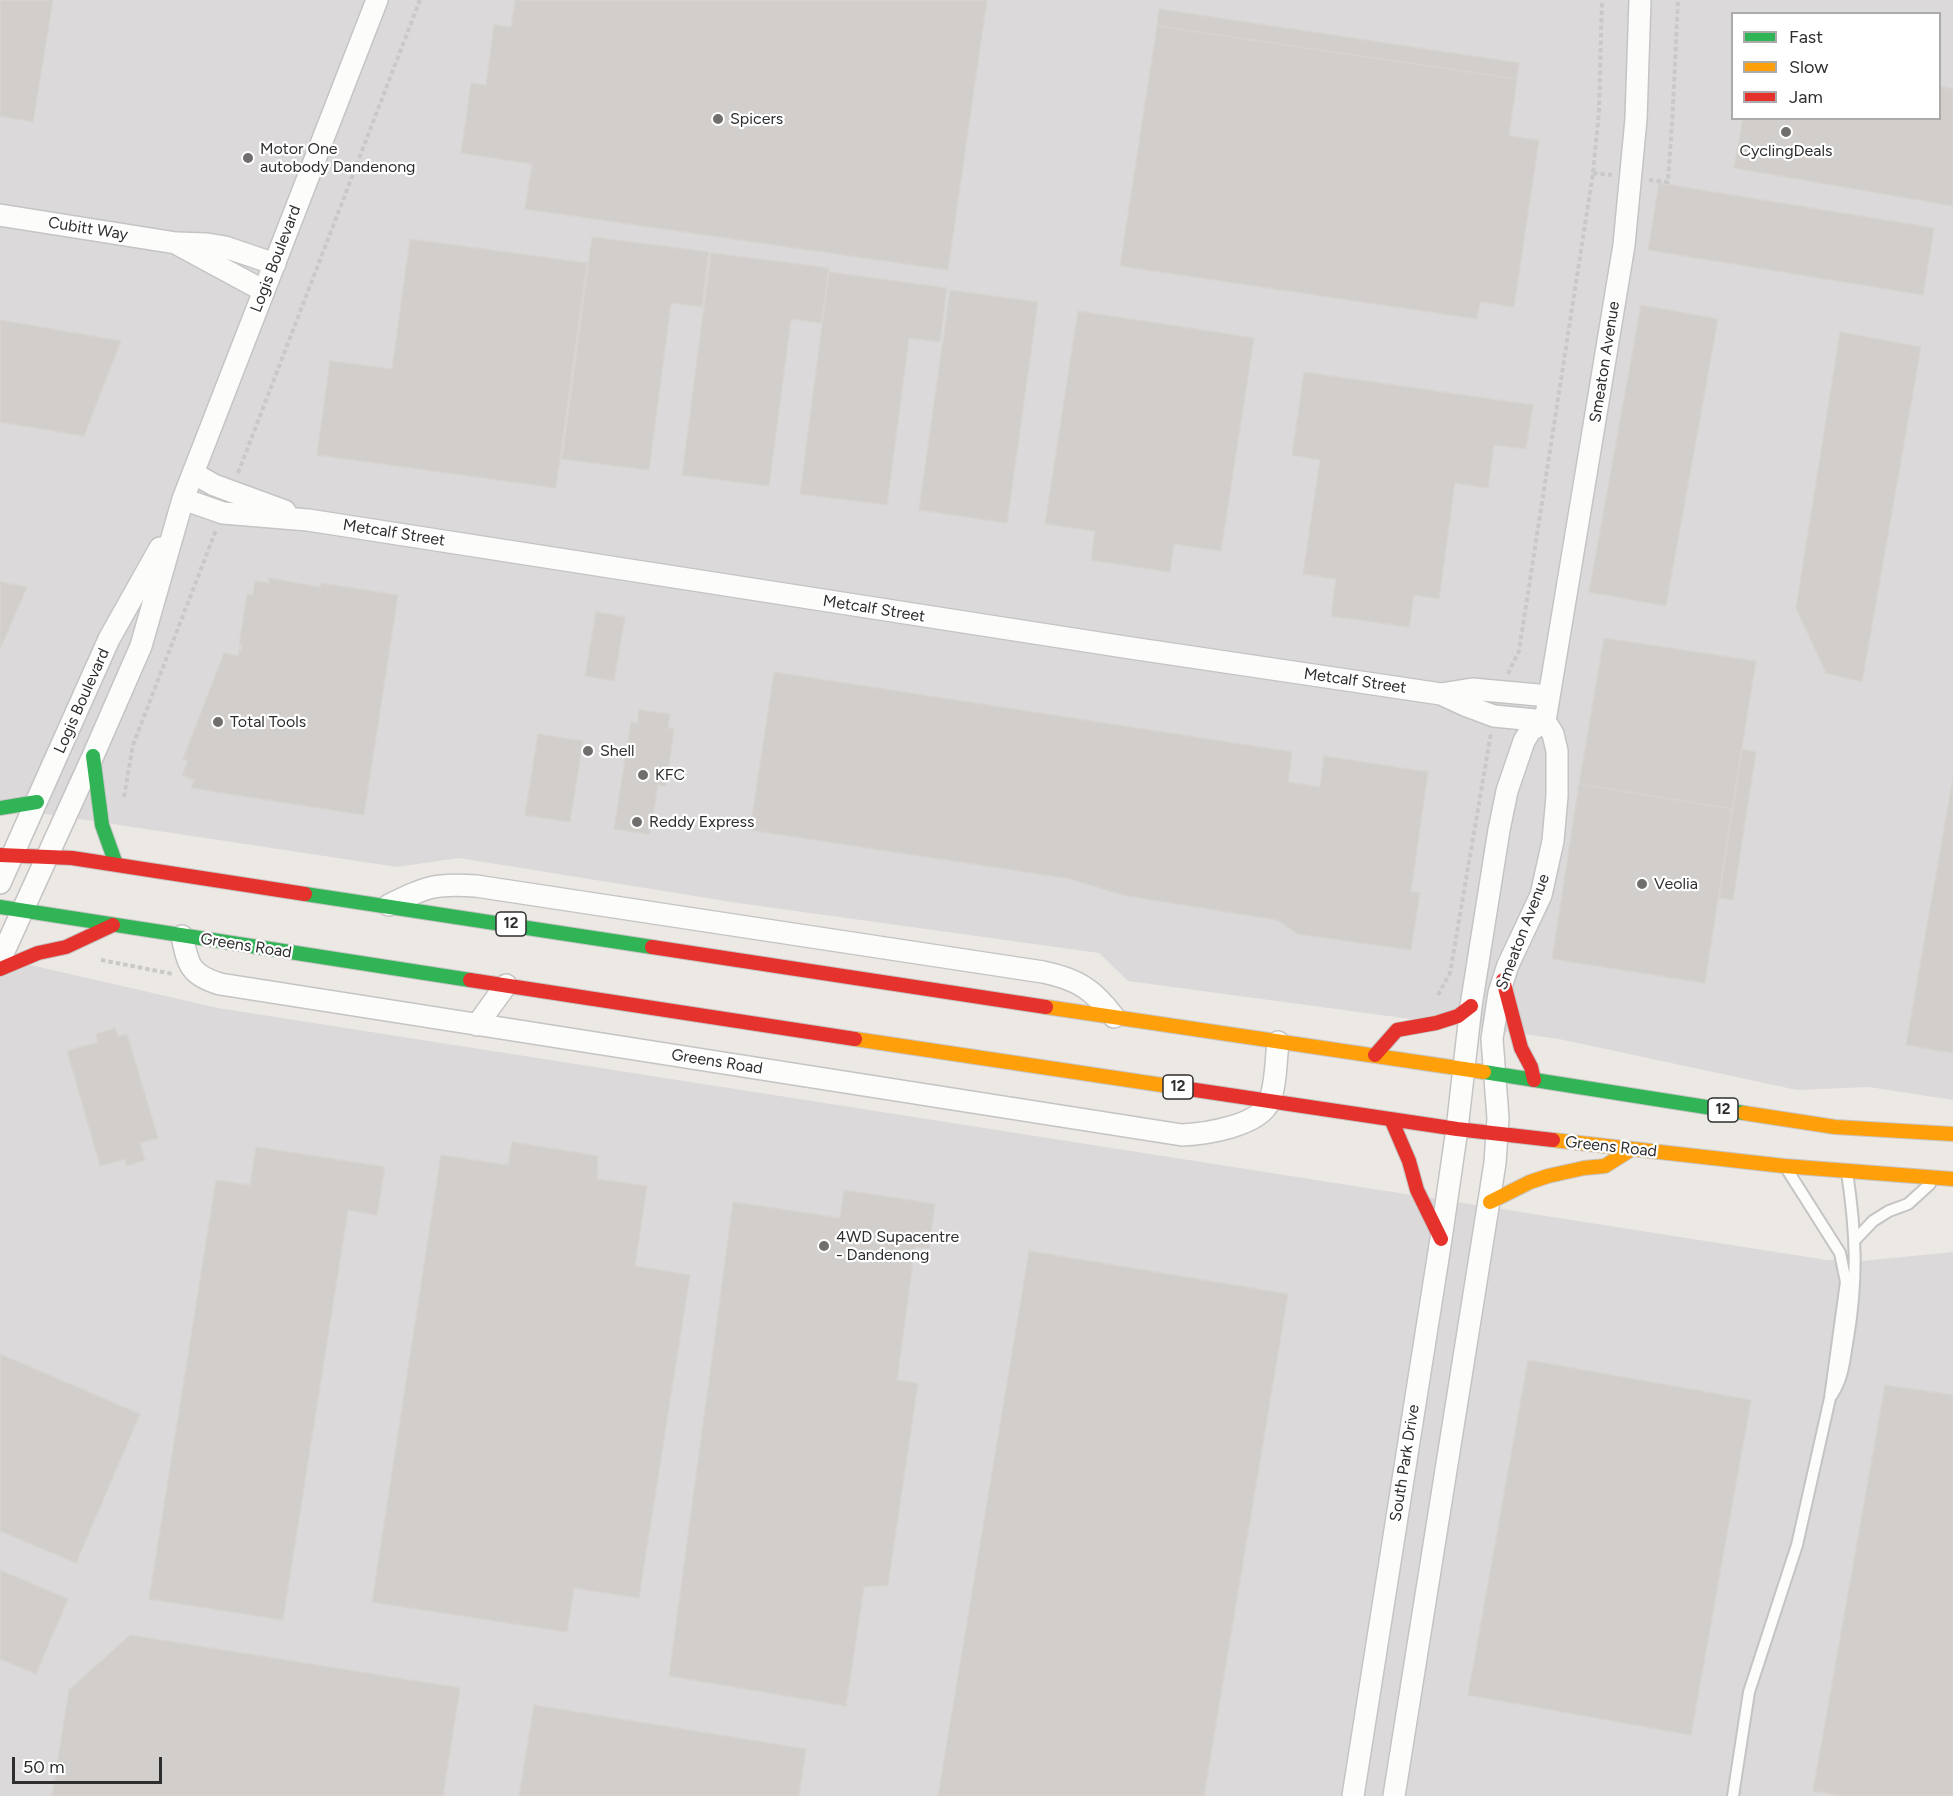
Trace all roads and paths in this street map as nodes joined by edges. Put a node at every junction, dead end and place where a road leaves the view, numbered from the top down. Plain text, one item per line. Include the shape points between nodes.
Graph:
1 (377, 0) edge
2 (420, 0) edge
3 (1602, 0) edge
4 (1640, 0) edge
5 (1678, 0) edge
6 (1593, 173) junction
7 (1631, 177) junction
8 (0, 215) edge
9 (176, 243) junction
10 (275, 264) junction
11 (264, 291) junction
12 (193, 473) junction
13 (231, 491) junction
14 (180, 509) junction
15 (223, 513) junction
16 (308, 520) junction
17 (1502, 691) junction
18 (1441, 694) junction
19 (1549, 696) junction
20 (1494, 716) junction
21 (1545, 721) junction
22 (93, 756) junction
23 (37, 802) junction
24 (123, 802) dead end
25 (0, 808) edge
26 (6, 855) edge
27 (47, 856) junction
28 (116, 864) junction
29 (0, 882) edge
30 (389, 905) junction
31 (0, 907) edge
32 (22, 910) junction
33 (113, 925) junction
34 (182, 936) junction
35 (0, 960) edge
36 (0, 969) edge
37 (1503, 980) junction
38 (506, 985) junction
39 (1434, 1000) dead end
40 (1471, 1006) junction
41 (1114, 1017) junction
42 (477, 1024) junction
43 (1278, 1042) junction
44 (1375, 1055) junction
45 (1463, 1069) junction
46 (1494, 1075) junction
47 (1533, 1080) junction
48 (1270, 1100) junction
49 (1391, 1119) junction
50 (1457, 1129) junction
51 (1953, 1134) edge
52 (1498, 1135) junction
53 (1632, 1149) junction
54 (1784, 1166) junction
55 (1847, 1172) junction
56 (1936, 1178) junction
57 (1953, 1179) edge
58 (1490, 1202) junction
59 (1441, 1239) junction
60 (1855, 1239) junction
61 (1830, 1398) junction
62 (1353, 1796) edge
63 (1394, 1796) edge
64 (1733, 1796) edge

1 - 10 street, Logis Boulevard
2 - 13 path
3 - 6 path
4 - 7 street, Smeaton Avenue
5 - 7 path via 1668,182
6 - 7 path
6 - 17 path via 1519,651
7 - 19 street, Smeaton Avenue via 1624,245
8 - 9 street, Cubitt Way
9 - 10 street, Cubitt Way via 225,247
9 - 11 street, Cubitt Way
10 - 11 street, Logis Boulevard
11 - 12 street, Logis Boulevard
12 - 13 street, Metcalf Street
12 - 14 street, Logis Boulevard
13 - 16 street, Metcalf Street
14 - 15 street, Metcalf Street
14 - 22 street, Logis Boulevard via 141,646
14 - 23 street, Logis Boulevard via 109,639
15 - 16 street, Metcalf Street
15 - 24 path via 133,745
16 - 18 street, Metcalf Street
17 - 18 street, Metcalf Street via 1472,688
17 - 19 street, Metcalf Street
18 - 20 street, Metcalf Street
19 - 21 street, Smeaton Avenue
20 - 21 street, Metcalf Street
20 - 39 path via 1450,973
21 - 37 street, Smeaton Avenue via 1557,751 1553,841 1541,895
21 - 40 street, Smeaton Avenue via 1530,731 1524,741 1504,802
22 - 27 street, Logis Boulevard
22 - 28 main road via 101,829
23 - 25 main road
23 - 26 street, Logis Boulevard
26 - 27 main road, 12
26 - 29 street, Logis Boulevard
27 - 28 main road, 12
27 - 32 street, Logis Boulevard
28 - 30 main road, 12
30 - 41 main road, 12
30 - 41 street via 435,885 476,886 1043,972 1088,988
31 - 32 main road, Greens Road / 12
32 - 33 main road, Greens Road / 12
32 - 35 street, Logis Boulevard
33 - 34 main road, Greens Road / 12
33 - 36 main road via 66,947 38,953
34 - 38 main road, Greens Road / 12
34 - 42 street, Greens Road via 188,963 196,974 220,984
37 - 46 street, Smeaton Avenue via 1492,1039
37 - 47 main road
38 - 42 street
38 - 48 main road, Greens Road / 12
40 - 44 main road via 1458,1016 1397,1030
40 - 45 street, Smeaton Avenue
41 - 43 main road, 12
42 - 48 street, Greens Road via 1182,1135 1202,1135 1258,1116
43 - 44 main road, 12
43 - 48 street
44 - 45 main road, 12
45 - 46 main road, 12
45 - 50 street, Smeaton Avenue
46 - 47 main road, 12
46 - 52 street, Smeaton Avenue
47 - 51 main road, 12 via 1835,1126
48 - 49 main road, Greens Road / 12
49 - 50 main road, Greens Road / 12
49 - 59 main road via 1417,1190
50 - 52 main road, Greens Road / 12
50 - 59 street, South Park Drive
52 - 53 main road, Greens Road / 12
52 - 58 street
53 - 54 main road, Greens Road / 12
53 - 58 main road via 1605,1166 1548,1176
54 - 55 main road, Greens Road / 12
54 - 61 lane via 1840,1252 1844,1268 1846,1282
55 - 56 main road, Greens Road / 12
55 - 60 lane
56 - 57 main road, Greens Road / 12
56 - 60 lane via 1908,1204 1873,1221
58 - 63 street
59 - 62 street, South Park Drive
60 - 61 lane via 1855,1299 1841,1380
61 - 64 lane via 1797,1545 1749,1692

